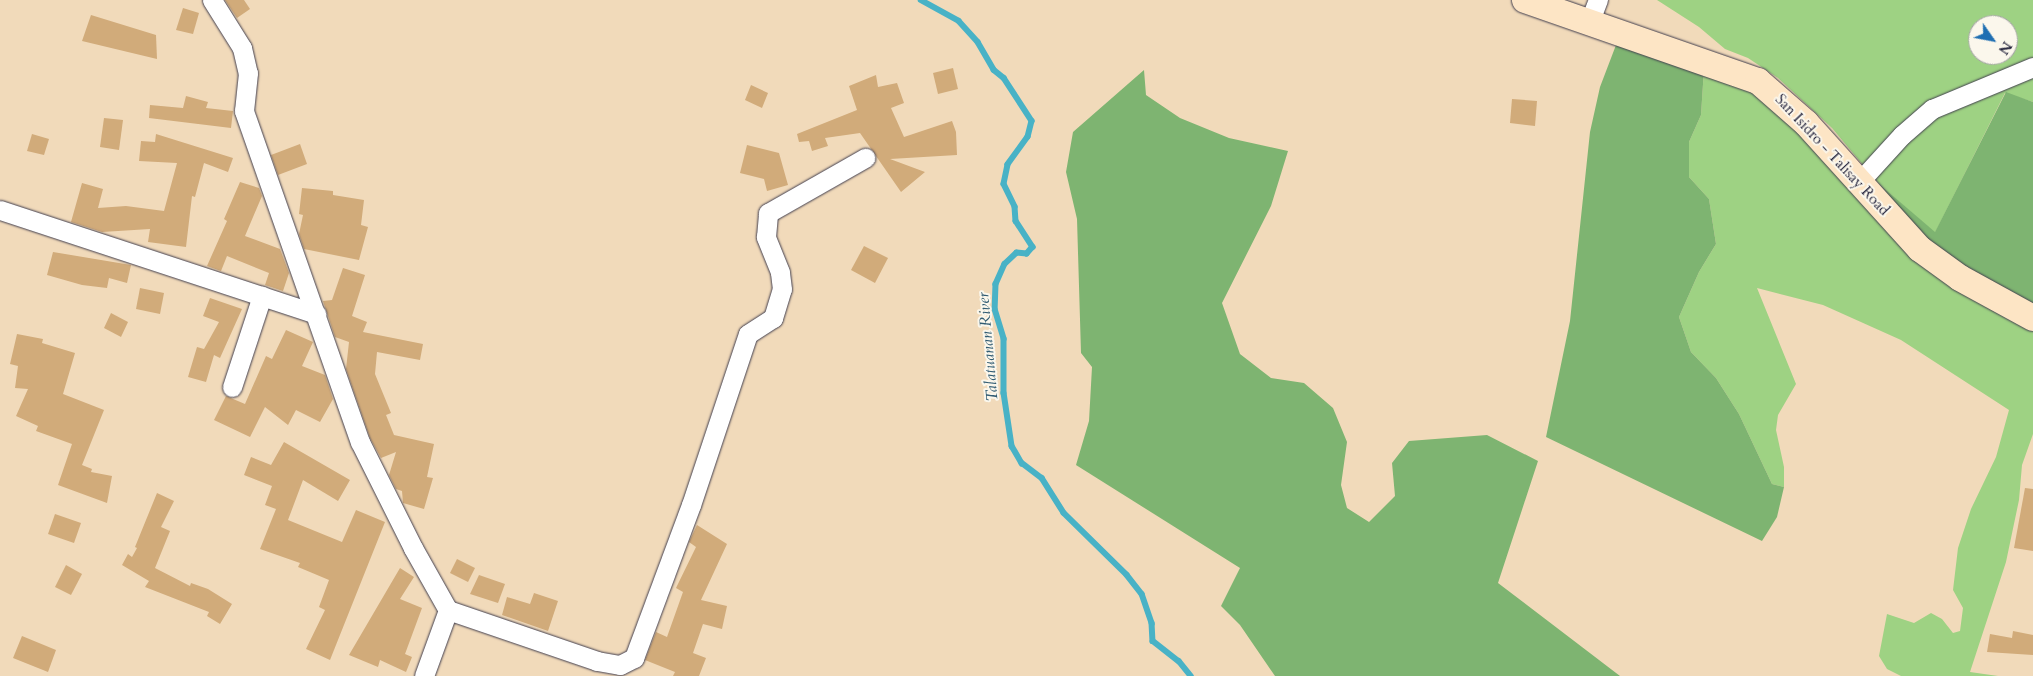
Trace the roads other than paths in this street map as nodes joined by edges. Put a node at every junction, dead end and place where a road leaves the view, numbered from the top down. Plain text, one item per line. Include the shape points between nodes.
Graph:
1 (212, 0) edge
2 (1525, 0) edge
3 (1594, 12) edge
4 (2033, 67) edge
5 (865, 158) dead end
6 (1860, 181) junction
7 (0, 210) edge
8 (262, 296) junction
9 (316, 314) junction
10 (2033, 318) edge
11 (232, 387) dead end
12 (448, 610) junction
13 (424, 676) edge

1 - 9 street via 242,48 248,73 244,111
2 - 3 street, San Isidro - Talisay Road
3 - 6 street, San Isidro - Talisay Road via 1758,80 1806,123
4 - 6 street via 1932,109 1902,135
5 - 12 street via 768,213 766,237 780,272 782,289 772,318 748,334 691,505 634,658 620,665 597,661
6 - 10 street, San Isidro - Talisay Road via 1903,233 1932,260
7 - 8 street
8 - 9 street
8 - 11 street
9 - 12 street via 360,442 412,548
12 - 13 street

